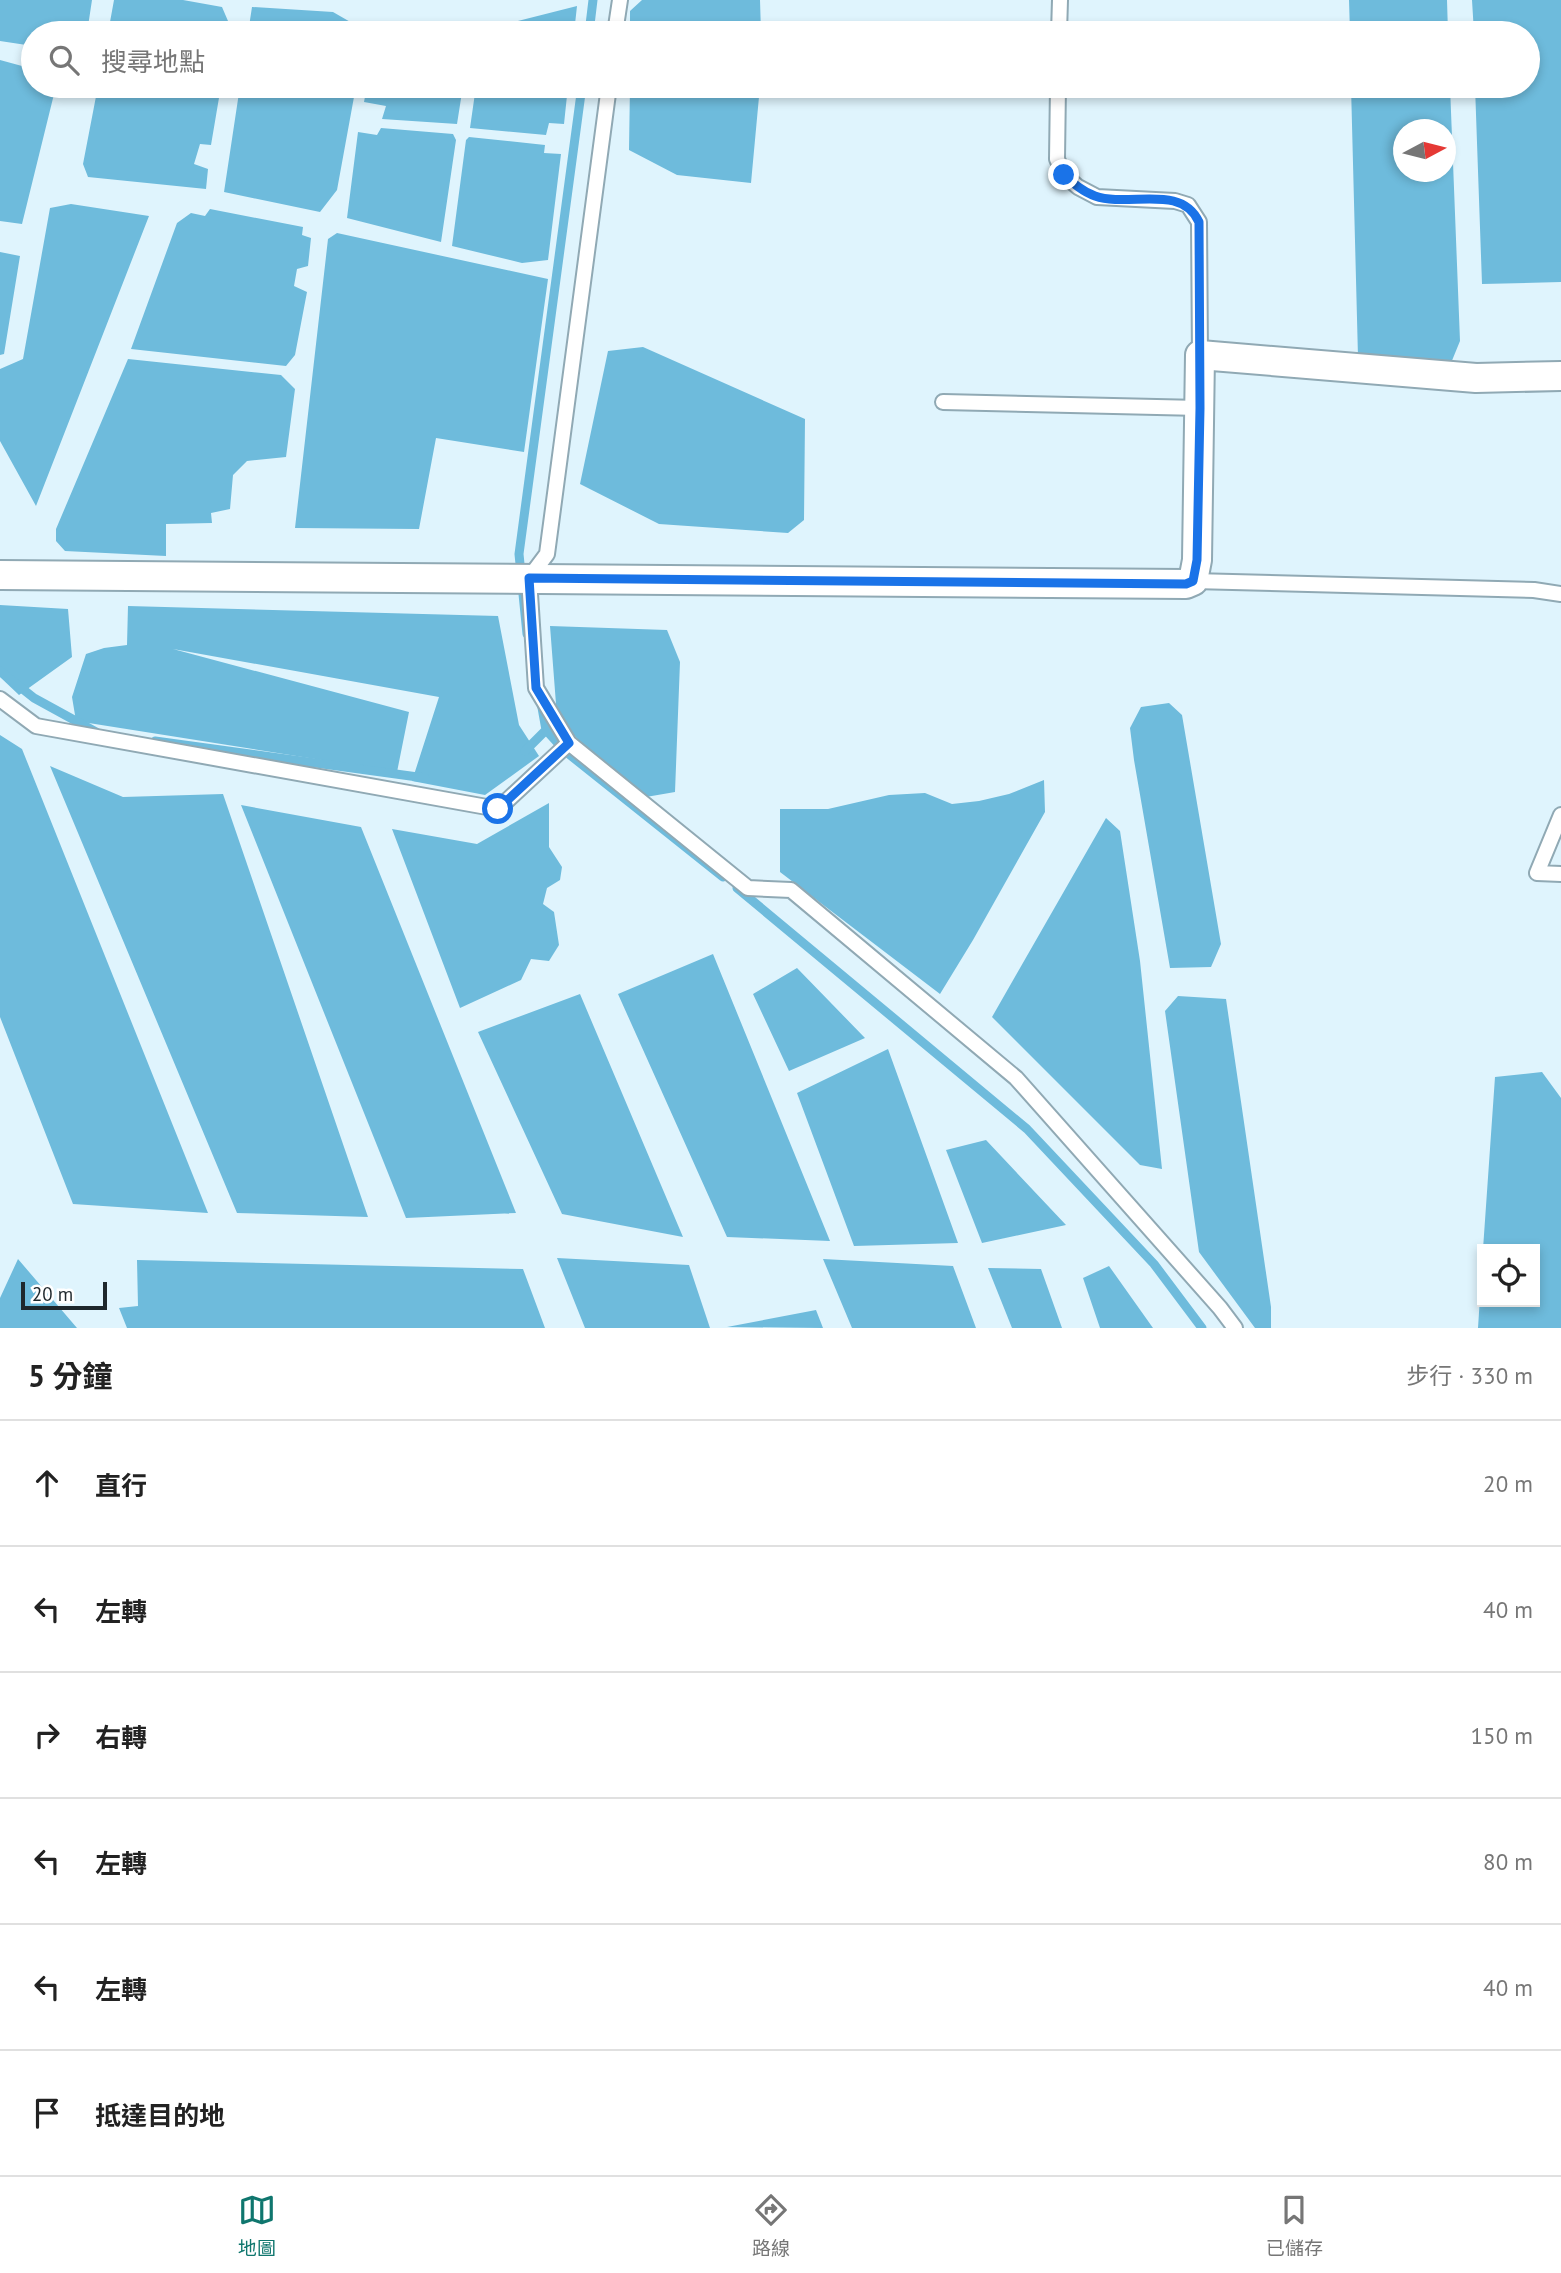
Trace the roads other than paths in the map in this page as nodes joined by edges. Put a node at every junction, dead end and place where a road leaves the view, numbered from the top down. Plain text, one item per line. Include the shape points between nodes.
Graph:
1 (620, 0) edge
2 (1060, 0) edge
3 (617, 21) edge
4 (1059, 21) edge
5 (606, 98) edge
6 (1058, 98) edge
7 (1200, 355) junction
8 (1561, 376) edge
9 (943, 402) dead end
10 (1200, 408) junction
11 (0, 575) edge
12 (529, 578) junction
13 (1193, 581) junction
14 (1561, 594) edge
15 (0, 699) edge
16 (569, 743) junction
17 (1561, 815) edge
18 (1561, 874) edge
19 (1235, 1328) edge

1 - 3 lane
2 - 4 lane
5 - 12 lane via 547,554
6 - 7 lane via 1057,159 1064,175 1078,187 1097,197 1175,201 1194,211 1199,222
7 - 8 street via 1476,379
7 - 10 street
9 - 10 lane
10 - 13 street
11 - 12 street
12 - 13 street
12 - 16 lane via 536,688
13 - 14 lane
15 - 16 lane via 36,726 498,809
16 - 19 lane via 748,888 791,890 1016,1078
17 - 18 lane via 1537,873

